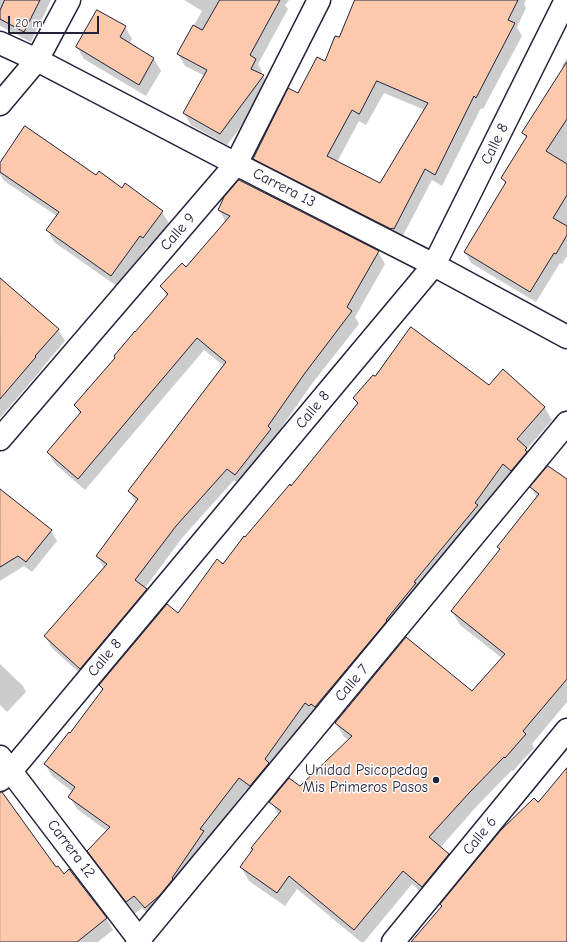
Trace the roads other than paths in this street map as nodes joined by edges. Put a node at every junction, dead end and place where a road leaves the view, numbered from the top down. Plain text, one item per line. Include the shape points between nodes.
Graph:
1 (69, 0) edge
2 (319, 0) edge
3 (566, 0) edge
4 (0, 43) edge
5 (36, 60) junction
6 (0, 104) edge
7 (236, 164) junction
8 (434, 265) junction
9 (567, 337) edge
10 (567, 423) edge
11 (0, 439) edge
12 (567, 730) edge
13 (4, 769) edge
14 (139, 941) edge
15 (393, 942) edge

1 - 5 street
2 - 7 street, Calle 9
3 - 8 street, Calle 8
4 - 5 street, Carrera 13
5 - 6 street
5 - 7 street, Carrera 13
7 - 8 street, Carrera 13
7 - 11 street, Calle 9
8 - 9 street, Carrera 13
8 - 13 street, Calle 8
10 - 14 street, Calle 7
12 - 15 street, Calle 6
13 - 14 street, Carrera 12

